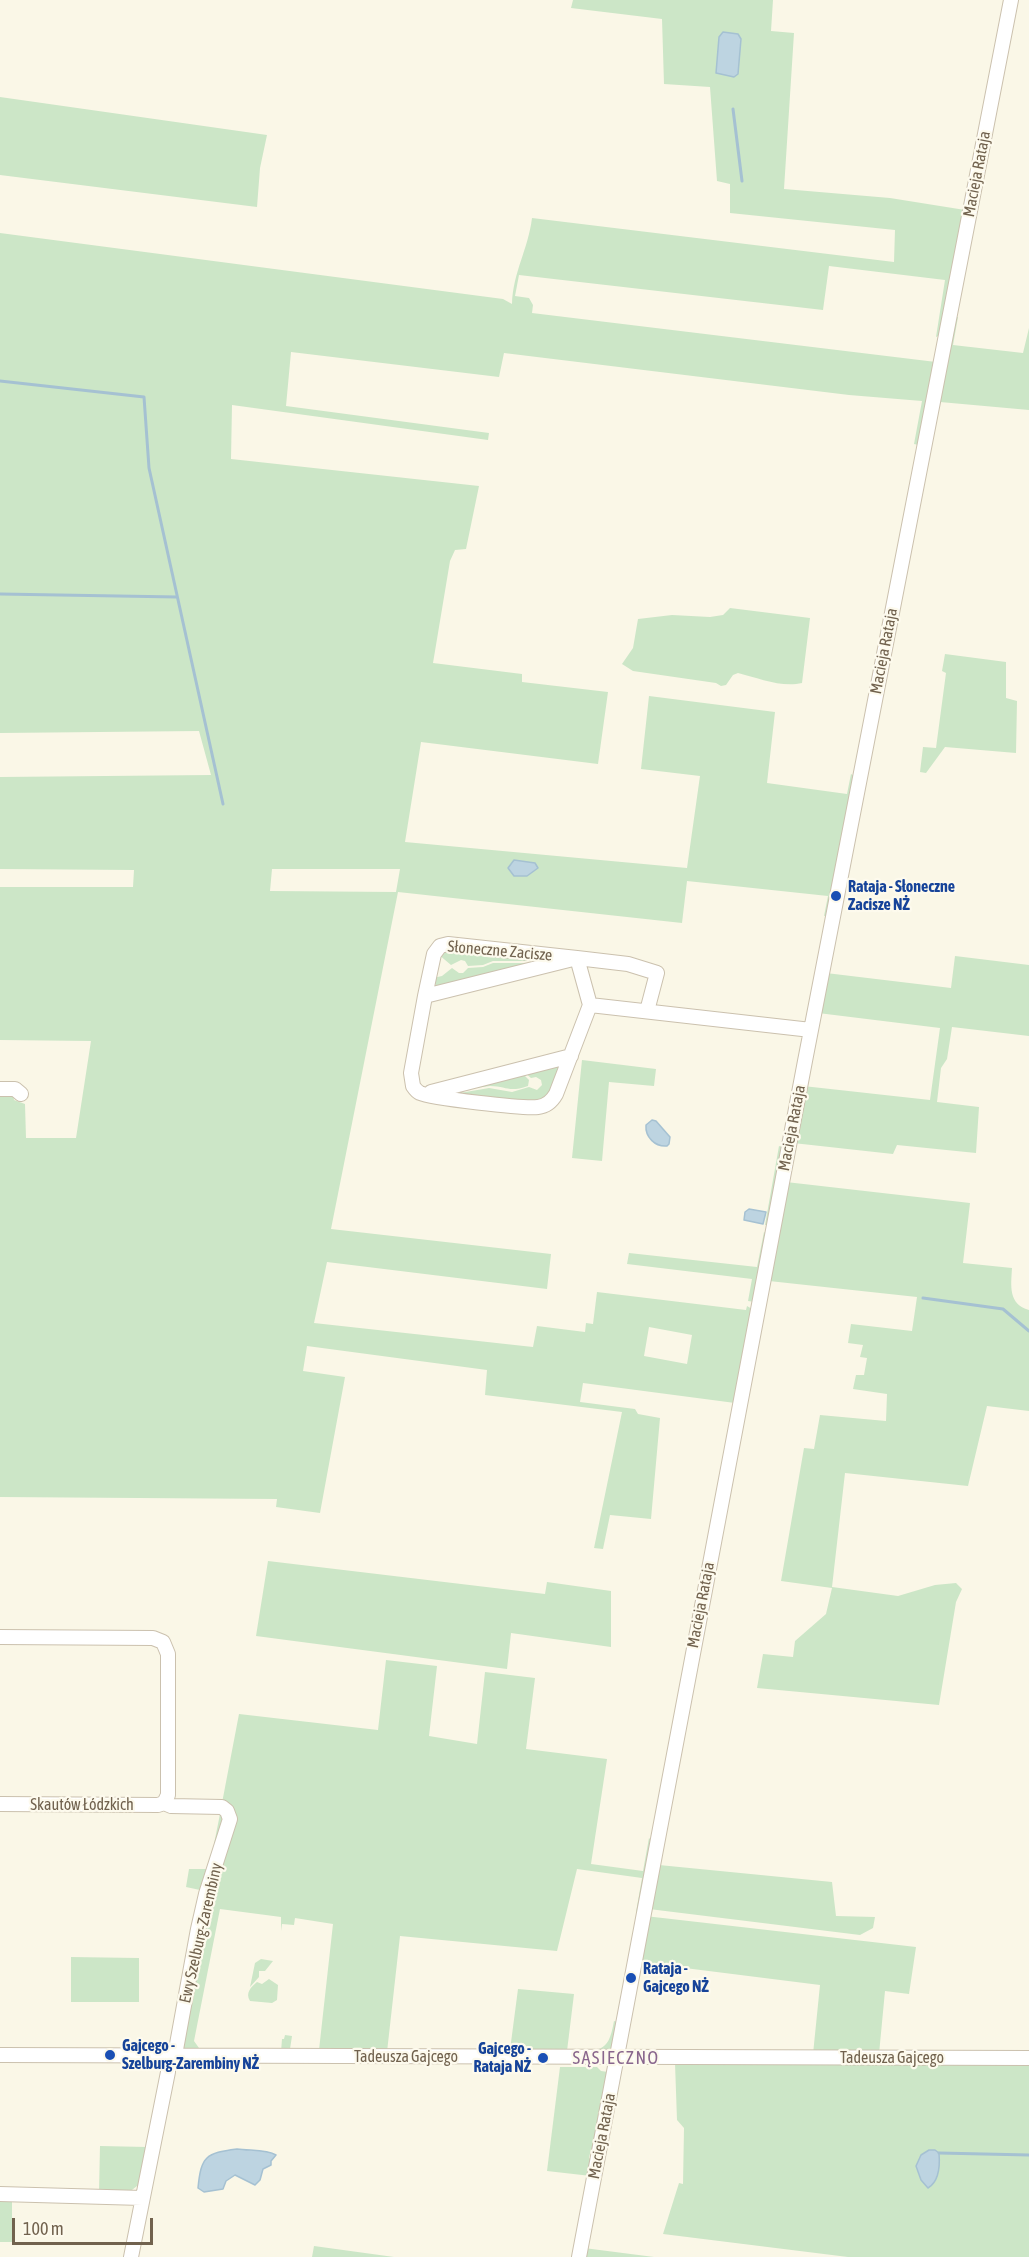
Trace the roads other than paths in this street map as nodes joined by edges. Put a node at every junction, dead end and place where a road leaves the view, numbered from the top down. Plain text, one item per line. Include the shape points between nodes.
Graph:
1 (1011, 0) edge
2 (577, 958) junction
3 (425, 996) junction
4 (590, 1005) junction
5 (646, 1011) junction
6 (811, 1030) junction
7 (571, 1056) junction
8 (0, 1089) edge
9 (21, 1094) dead end
10 (422, 1094) junction
11 (0, 1638) edge
12 (164, 1803) junction
13 (0, 1804) edge
14 (228, 1812) joint
15 (0, 2055) edge
16 (171, 2055) junction
17 (616, 2058) junction
18 (1029, 2058) edge
19 (0, 2194) edge
20 (142, 2198) junction
21 (131, 2257) edge
22 (579, 2257) edge

1 - 6 street, Macieja Rataja
2 - 3 street, Słoneczne Zacisze
2 - 3 street, Słoneczne Zacisze via 444,944 434,954
2 - 4 street
2 - 5 street, Słoneczne Zacisze via 628,964 657,973
3 - 10 street, Słoneczne Zacisze via 411,1076 413,1086
4 - 5 street
4 - 7 street
5 - 6 street
6 - 17 street, Macieja Rataja
7 - 10 street
7 - 10 street via 555,1096 542,1106
8 - 9 street via 15,1089
11 - 12 street via 153,1638 163,1642 168,1654 168,1795
12 - 13 street, Skautów Łódzkich
12 - 14 street, Skautów Łódzkich via 218,1806
14 - 16 street, Ewy Szelburg-Zarembiny via 229,1822 206,1894
15 - 16 street, Tadeusza Gajcego
16 - 17 street, Tadeusza Gajcego
16 - 20 street, Ewy Szelburg-Zarembiny
17 - 18 street, Tadeusza Gajcego
17 - 22 street, Macieja Rataja
19 - 20 street
20 - 21 street, Ewy Szelburg-Zarembiny

